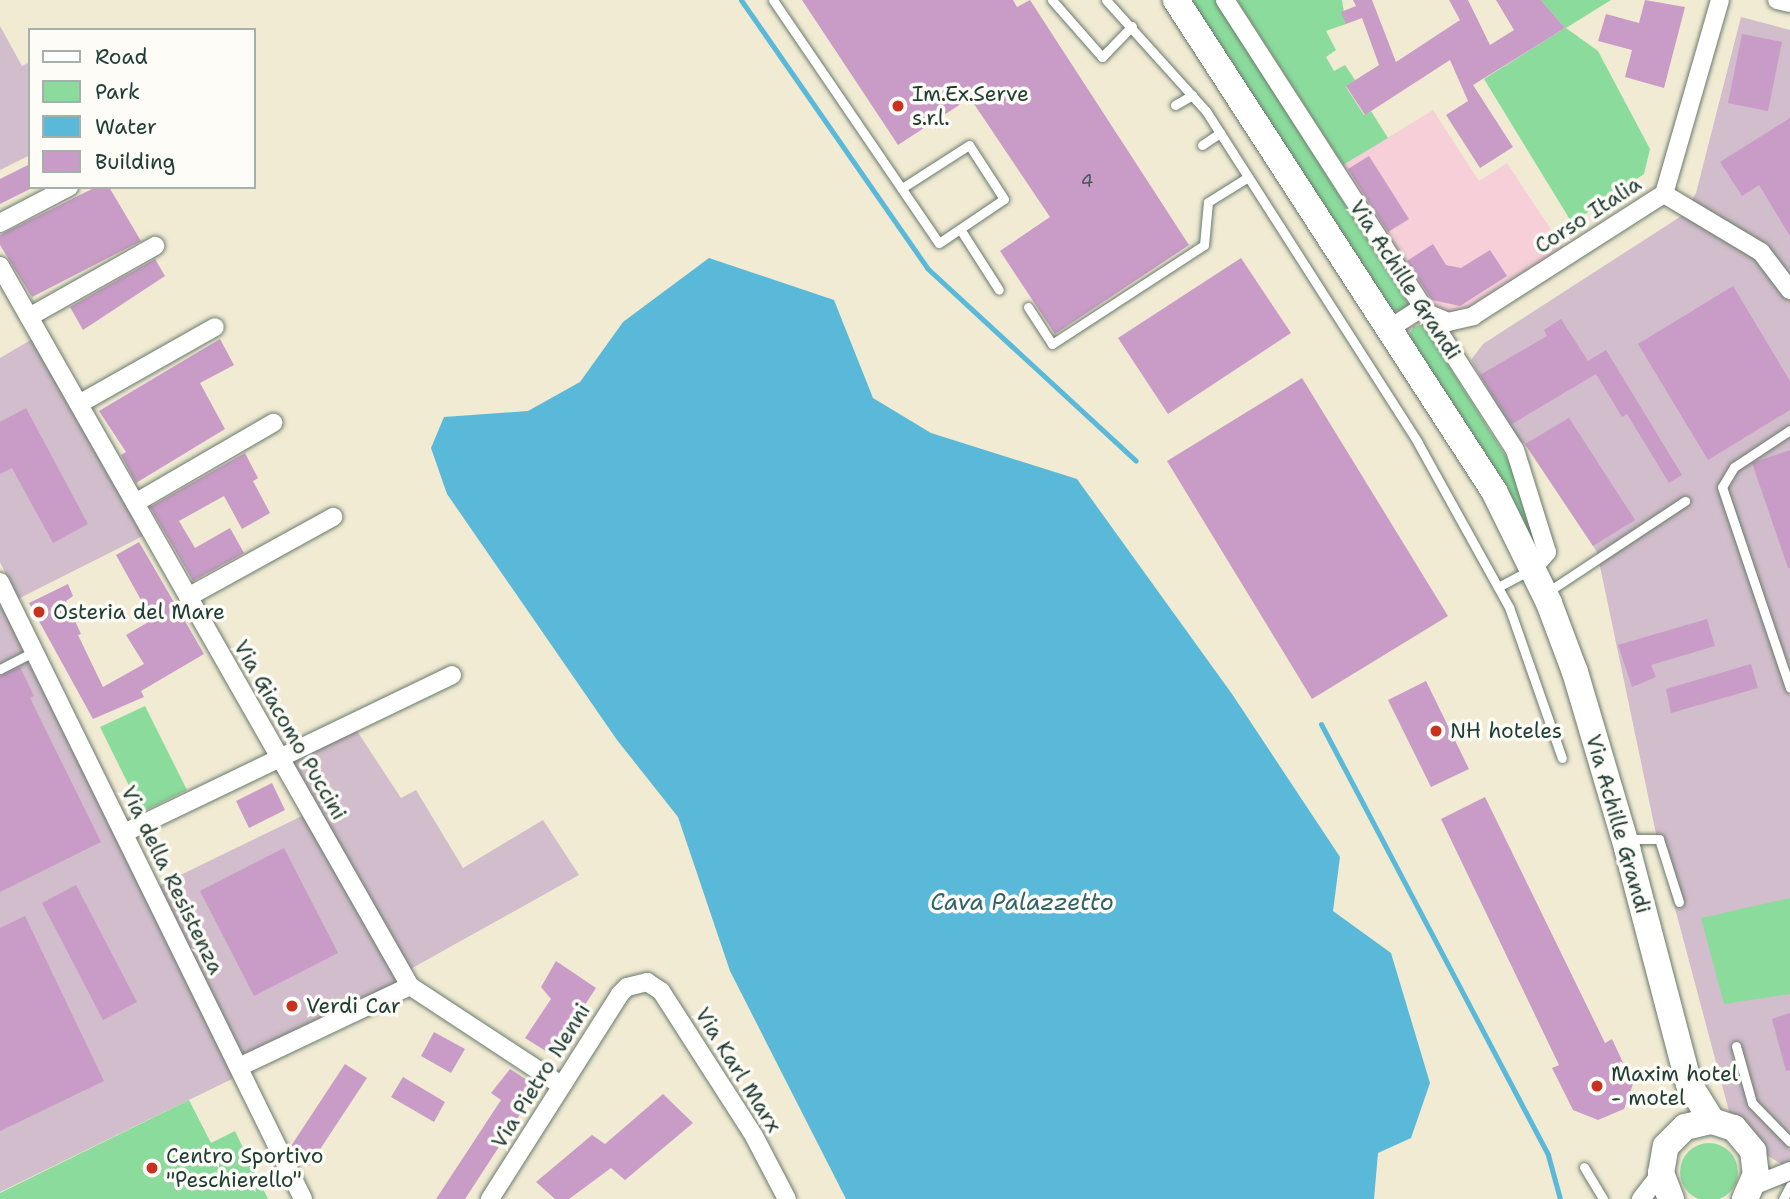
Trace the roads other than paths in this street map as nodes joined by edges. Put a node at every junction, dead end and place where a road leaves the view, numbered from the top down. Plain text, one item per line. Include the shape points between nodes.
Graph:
1 (773, 0) edge
2 (1052, 0) edge
3 (1106, 0) edge
4 (1158, 0) edge
5 (1176, 0) edge
6 (1224, 0) edge
7 (1720, 0) edge
8 (1777, 0) edge
9 (1790, 3) edge
10 (1132, 26) junction
11 (1223, 68) junction
12 (1192, 94) junction
13 (1175, 105) dead end
14 (1220, 133) junction
15 (1202, 145) dead end
16 (1248, 177) junction
17 (902, 188) junction
18 (65, 189) edge
19 (1664, 194) junction
20 (0, 223) edge
21 (960, 229) junction
22 (155, 246) dead end
23 (0, 266) edge
24 (999, 290) dead end
25 (1790, 290) edge
26 (1028, 307) dead end
27 (1425, 310) junction
28 (1473, 316) junction
29 (29, 317) junction
30 (215, 327) dead end
31 (1392, 327) junction
32 (1455, 356) junction
33 (79, 404) junction
34 (273, 423) dead end
35 (1790, 430) edge
36 (1685, 501) dead end
37 (135, 503) junction
38 (333, 517) dead end
39 (1532, 569) junction
40 (1, 586) edge
41 (1498, 587) junction
42 (1544, 594) junction
43 (188, 597) junction
44 (34, 652) junction
45 (0, 668) edge
46 (452, 675) dead end
47 (1790, 688) edge
48 (279, 758) junction
49 (1562, 758) dead end
50 (124, 833) junction
51 (1624, 839) junction
52 (1679, 902) dead end
53 (637, 983) joint
54 (410, 986) junction
55 (1737, 1046) dead end
56 (239, 1068) junction
57 (1689, 1084) junction
58 (561, 1085) junction
59 (1712, 1121) junction
60 (1685, 1127) junction
61 (1790, 1142) edge
62 (1755, 1158) junction
63 (1584, 1167) dead end
64 (1790, 1171) edge
65 (1661, 1173) junction
66 (1790, 1186) edge
67 (1749, 1193) edge
68 (303, 1199) edge
69 (490, 1199) edge
70 (787, 1199) edge
71 (1603, 1199) edge
72 (1641, 1199) edge
73 (1671, 1199) edge
74 (1783, 1199) edge

1 - 17 lane
2 - 10 lane via 1102,57
3 - 10 lane
4 - 11 main road, Via Achille Grandi
5 - 11 main road, Via Achille Grandi
6 - 27 street, Via Achille Grandi
7 - 19 street, Corso Italia
8 - 9 street
10 - 12 lane
11 - 31 main road, Via Achille Grandi
12 - 13 lane
12 - 14 lane
14 - 15 lane
14 - 16 lane
16 - 26 lane via 1208,202 1204,245 1052,344
16 - 41 lane via 1418,443
17 - 21 lane via 939,243
17 - 21 lane via 969,145 1004,199
18 - 20 street
19 - 25 street via 1761,252
19 - 28 street, Corso Italia
21 - 24 lane
22 - 29 street
23 - 29 street, Via Giacomo Puccini
27 - 28 street, Corso Italia via 1448,322
27 - 31 street
27 - 32 street, Via Achille Grandi
28 - 32 street via 1461,331
29 - 33 street, Via Giacomo Puccini
30 - 33 street
31 - 39 main road, Via Achille Grandi via 1494,491
32 - 39 street, Via Achille Grandi via 1524,471 1547,552
33 - 37 street, Via Giacomo Puccini
34 - 37 street
35 - 47 lane via 1734,467 1722,487
36 - 42 lane
37 - 43 street, Via Giacomo Puccini
38 - 43 street
39 - 41 lane
39 - 42 main road, Via Achille Grandi
40 - 44 street, Via della Resistenza
41 - 49 lane
42 - 51 main road, Via Achille Grandi via 1575,672
43 - 48 street, Via Giacomo Puccini
44 - 45 lane
44 - 50 street, Via della Resistenza
46 - 48 street
48 - 50 street
48 - 54 street, Via Giacomo Puccini
50 - 56 street, Via della Resistenza
51 - 52 lane via 1659,839
51 - 57 main road, Via Achille Grandi
53 - 58 street, Via Pietro Nenni via 620,994
53 - 70 street, Via Karl Marx via 647,982 661,991 754,1136
54 - 56 street
54 - 58 street, Via Giacomo Puccini
55 - 61 lane via 1752,1103
56 - 68 street, Via della Resistenza
57 - 59 main road, Via Achille Grandi
57 - 60 main road, Via Achille Grandi
58 - 69 street, Via Pietro Nenni
59 - 60 main road
59 - 62 main road via 1739,1132
60 - 65 main road via 1666,1146
62 - 64 street via 1774,1170
62 - 67 main road
63 - 71 lane
64 - 67 street
65 - 72 street
65 - 73 main road
66 - 74 lane

